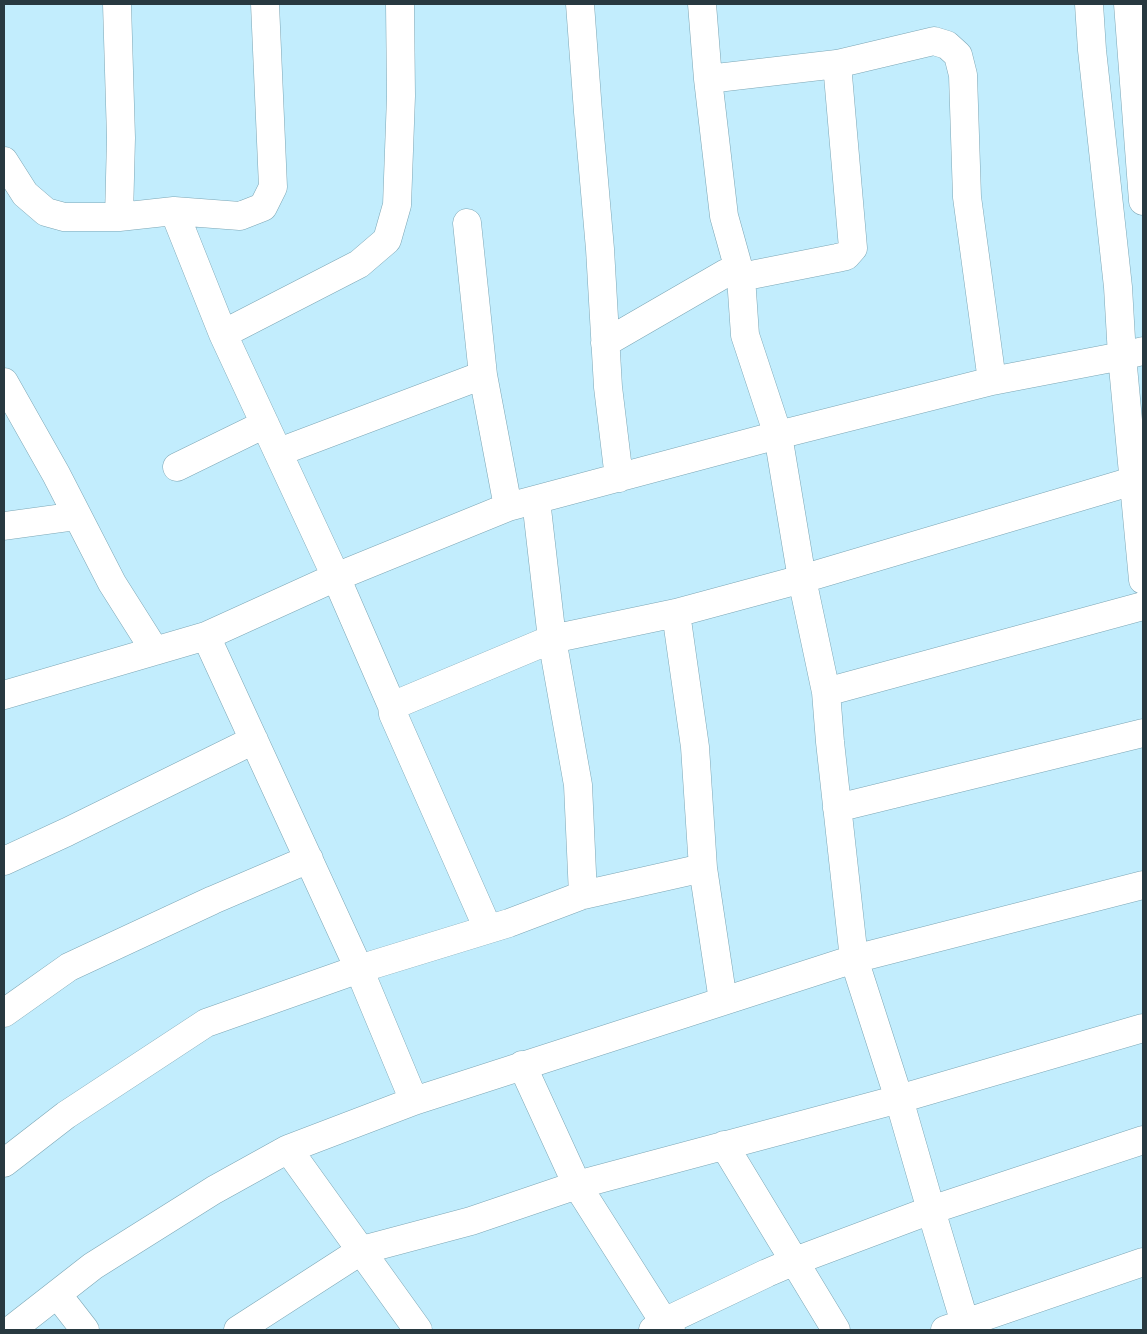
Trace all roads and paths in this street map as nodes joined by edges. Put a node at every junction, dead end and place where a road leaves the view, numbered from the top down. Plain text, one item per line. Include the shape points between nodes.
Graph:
1 (117, 4) edge
2 (265, 4) edge
3 (400, 4) edge
4 (580, 4) edge
5 (702, 4) edge
6 (1089, 4) edge
7 (1128, 4) edge
8 (837, 64) junction
9 (708, 79) junction
10 (4, 161) edge
11 (1143, 200) edge
12 (174, 211) junction
13 (118, 217) junction
14 (468, 224) dead end
15 (741, 277) junction
16 (223, 334) junction
17 (605, 343) junction
18 (1133, 353) edge
19 (483, 375) junction
20 (992, 381) junction
21 (4, 382) edge
22 (265, 424) junction
23 (778, 435) junction
24 (279, 452) junction
25 (177, 467) dead end
26 (619, 478) junction
27 (1133, 481) junction
28 (536, 500) junction
29 (508, 507) junction
30 (77, 516) junction
31 (4, 526) edge
32 (336, 577) junction
33 (802, 579) junction
34 (1143, 580) edge
35 (1143, 606) edge
36 (676, 613) junction
37 (206, 636) junction
38 (552, 639) junction
39 (154, 651) junction
40 (826, 692) junction
41 (4, 695) edge
42 (392, 706) junction
43 (1143, 733) edge
44 (254, 740) junction
45 (837, 808) junction
46 (308, 859) junction
47 (4, 861) edge
48 (703, 868) junction
49 (1143, 884) edge
50 (583, 894) junction
51 (488, 929) junction
52 (854, 959) junction
53 (359, 969) junction
54 (723, 1002) junction
55 (4, 1013) edge
56 (1143, 1028) edge
57 (522, 1065) junction
58 (899, 1099) junction
59 (414, 1101) junction
60 (1143, 1140) edge
61 (724, 1145) junction
62 (288, 1149) junction
63 (4, 1163) edge
64 (576, 1185) junction
65 (931, 1210) junction
66 (362, 1250) junction
67 (795, 1261) junction
68 (1143, 1262) edge
69 (57, 1294) junction
70 (663, 1327) edge
71 (959, 1328) edge
72 (11, 1330) edge
73 (85, 1330) edge
74 (238, 1330) edge
75 (418, 1330) edge
76 (836, 1330) edge

1 - 13 street via 121,138
2 - 12 street via 273,186 263,207 240,216
3 - 16 street via 401,96 396,205 387,240 359,264
4 - 17 street
5 - 9 street
6 - 18 street via 1118,287
7 - 11 street
8 - 9 street
8 - 15 street via 853,248 846,256
8 - 20 street via 934,41 947,45 958,55 963,75 967,197
9 - 15 street via 724,216
10 - 13 street via 25,194 46,212 64,217
12 - 13 street
12 - 16 street
14 - 19 street
15 - 17 street via 726,273
15 - 23 street via 745,335
16 - 22 street
17 - 26 street
18 - 20 street
18 - 27 street
19 - 24 street
19 - 29 street
20 - 23 street
21 - 30 street
22 - 24 street
22 - 25 street
23 - 26 street
23 - 33 street
24 - 32 street
26 - 28 street
27 - 33 street
27 - 34 street
28 - 29 street
28 - 38 street
29 - 32 street
30 - 31 street
30 - 39 street via 112,583
32 - 37 street
32 - 42 street
33 - 36 street
33 - 40 street
35 - 40 street
36 - 38 street
36 - 48 street via 695,747
37 - 39 street
37 - 44 street
38 - 42 street
38 - 50 street via 578,785
39 - 41 street
40 - 45 street
42 - 51 street
43 - 45 street
44 - 46 street
44 - 47 street
45 - 52 street
46 - 53 street
46 - 55 street via 69,967
48 - 50 street
48 - 54 street
49 - 52 street
50 - 51 street
51 - 53 street
52 - 54 street
52 - 58 street
53 - 59 street
53 - 63 street via 206,1023 66,1115
54 - 57 street
56 - 58 street
57 - 59 street
57 - 64 street
58 - 61 street
58 - 65 street
59 - 62 street
60 - 65 street
61 - 64 street
61 - 67 street
62 - 66 street
62 - 69 street via 214,1190 92,1266
64 - 66 street via 470,1221
64 - 70 street
65 - 67 street
65 - 71 street
66 - 74 street
66 - 75 street
67 - 70 street via 767,1272
67 - 76 street
68 - 71 street
69 - 72 street
69 - 73 street

